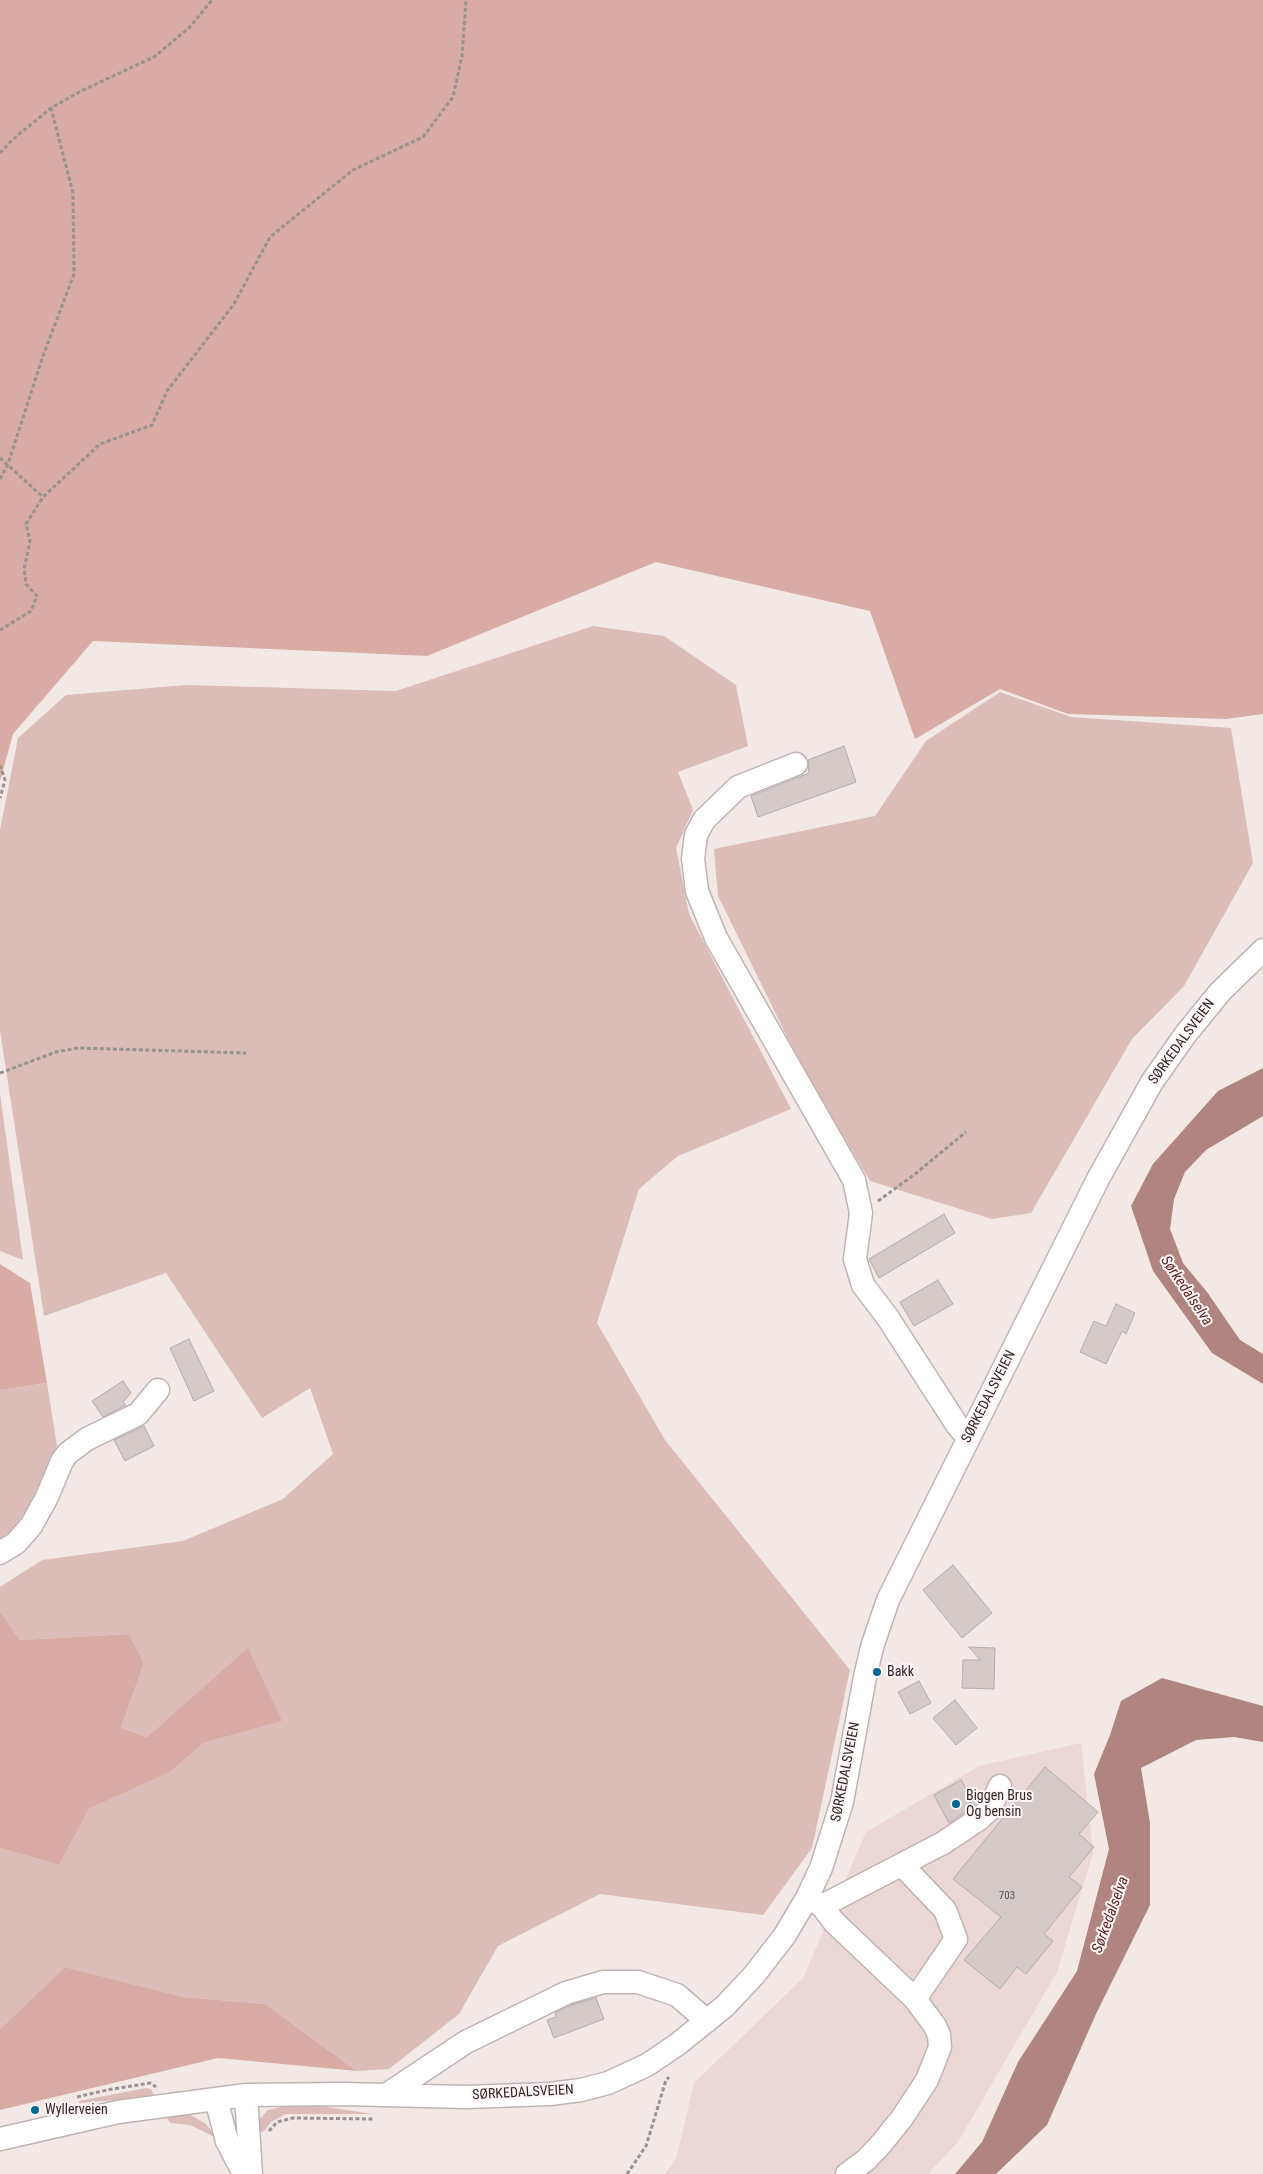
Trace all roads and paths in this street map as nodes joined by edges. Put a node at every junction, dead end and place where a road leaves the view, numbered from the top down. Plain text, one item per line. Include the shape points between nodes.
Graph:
1 (212, 0) edge
2 (466, 0) edge
3 (52, 108) junction
4 (0, 153) edge
5 (0, 458) edge
6 (8, 464) junction
7 (0, 479) edge
8 (43, 497) junction
9 (0, 630) edge
10 (796, 764) dead end
11 (0, 765) edge
12 (0, 798) edge
13 (1263, 950) edge
14 (246, 1053) dead end
15 (0, 1073) edge
16 (966, 1132) dead end
17 (861, 1213) junction
18 (158, 1390) dead end
19 (968, 1438) junction
20 (0, 1553) edge
21 (1000, 1786) dead end
22 (902, 1865) junction
23 (814, 1902) junction
24 (915, 1999) junction
25 (707, 2021) junction
26 (666, 2080) dead end
27 (246, 2095) junction
28 (386, 2096) junction
29 (216, 2099) junction
30 (373, 2119) dead end
31 (265, 2135) dead end
32 (0, 2139) edge
33 (244, 2174) edge
34 (252, 2174) edge
35 (627, 2174) edge
36 (846, 2174) edge

1 - 3 path via 189,28 154,57
2 - 8 path via 462,56 453,97 423,137 353,170 270,237 234,304 167,391 152,424 100,444
3 - 4 path
3 - 6 path via 73,193 74,274
5 - 6 path
6 - 7 path
6 - 8 path
8 - 9 path via 26,524 30,542 24,569 26,584 37,596 31,611
10 - 17 street via 738,787 704,820 696,835 693,860 697,890 716,938 854,1180
11 - 12 path via 6,780
13 - 19 street, SØRKEDALSVEIEN via 1208,1005 1152,1082 1098,1179
14 - 15 path via 78,1048 56,1052
16 - 17 path via 916,1174
17 - 19 street via 855,1260 863,1285
18 - 20 street via 138,1414 87,1439 68,1453 31,1526 16,1543
19 - 23 street, SØRKEDALSVEIEN via 883,1614 864,1677 842,1802
21 - 22 street via 990,1809 979,1819
22 - 23 street
22 - 24 street via 945,1910 956,1938
23 - 24 street
23 - 25 street, SØRKEDALSVEIEN via 755,1974
24 - 36 street via 939,2036 937,2058 927,2080 882,2143
25 - 28 street, SØRKEDALSVEIEN via 647,2065 608,2083 581,2090 508,2096
25 - 28 street via 677,1995 638,1982 603,1982 566,1993 466,2042
26 - 35 path via 646,2146
27 - 28 street, SØRKEDALSVEIEN
27 - 29 street, SØRKEDALSVEIEN
27 - 34 street
29 - 32 street, SØRKEDALSVEIEN via 118,2112
29 - 33 street via 227,2142
30 - 31 path via 288,2118 277,2122

